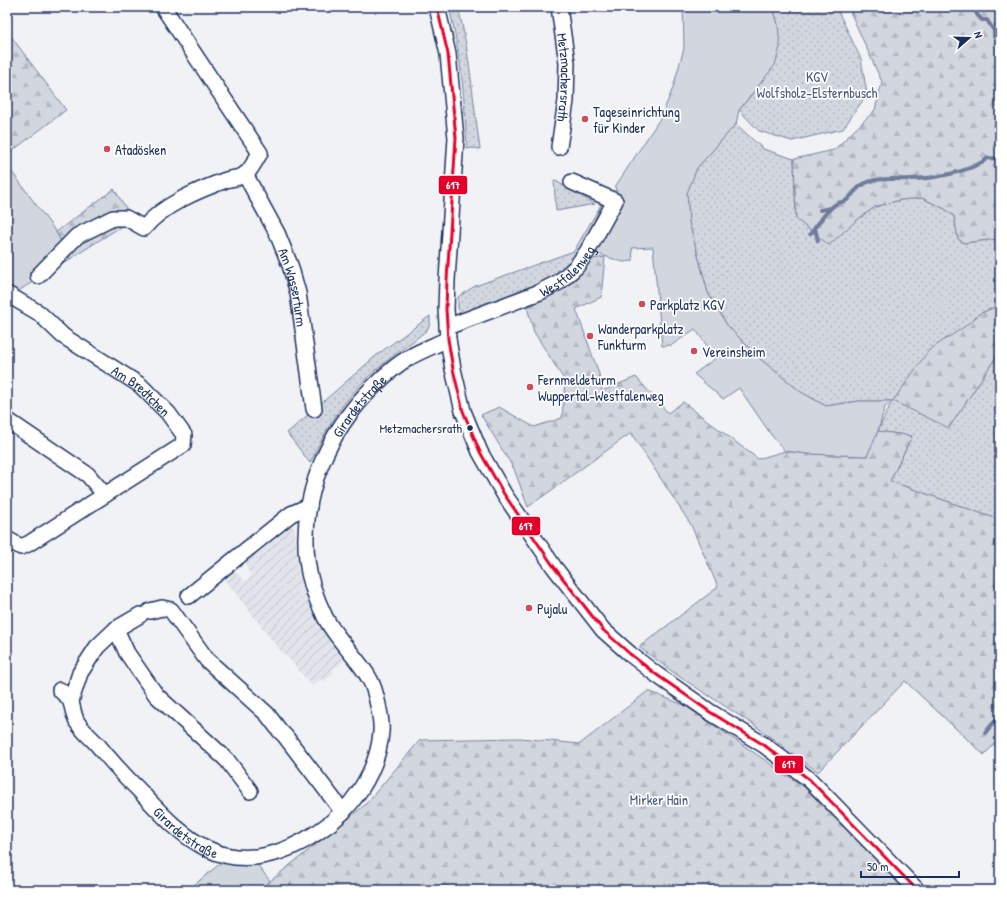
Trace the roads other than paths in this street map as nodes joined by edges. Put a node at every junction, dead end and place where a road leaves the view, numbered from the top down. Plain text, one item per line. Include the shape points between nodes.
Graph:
1 (163, 7) edge
2 (437, 7) edge
3 (559, 7) edge
4 (559, 147) dead end
5 (246, 174) junction
6 (572, 182) dead end
7 (38, 276) dead end
8 (7, 294) edge
9 (448, 333) junction
10 (314, 409) dead end
11 (7, 420) edge
12 (105, 495) junction
13 (309, 506) junction
14 (7, 539) edge
15 (179, 603) junction
16 (116, 629) junction
17 (60, 690) dead end
18 (71, 701) junction
19 (250, 791) dead end
20 (343, 812) junction
21 (917, 890) edge

1 - 5 street via 260,153
2 - 9 street via 448,54 456,138 447,280
3 - 4 street, Metzmachersrath via 567,63 566,101
5 - 7 street via 194,194 164,209 144,228 126,218 113,218 77,236
5 - 10 street, Am Wasserturm via 290,265 298,293
6 - 9 street, Westfalenweg via 615,201 576,267 559,282 540,292
8 - 12 street, Am Bredtchen via 39,313 63,336 140,385 168,413 184,435 183,445
9 - 13 street, Girardetstraße via 409,357 359,401 331,441 318,473
9 - 21 street via 463,411 480,452 504,494 554,567 603,630 657,675 764,745 810,780
11 - 12 street via 88,475
12 - 14 street, Am Bredtchen via 28,544 21,546
13 - 15 street via 291,514
13 - 20 street, Girardetstraße via 306,524 307,560 313,590 326,620 368,677 381,718 376,759 356,796
15 - 16 street via 145,613
15 - 20 street via 207,660 267,714
16 - 18 street via 97,647 80,673
16 - 19 street via 126,653 156,695 227,760
17 - 18 street, Girardetstraße
18 - 20 street, Girardetstraße via 72,711 78,723 130,782 173,824 208,849 227,856 267,856 300,843 321,831

